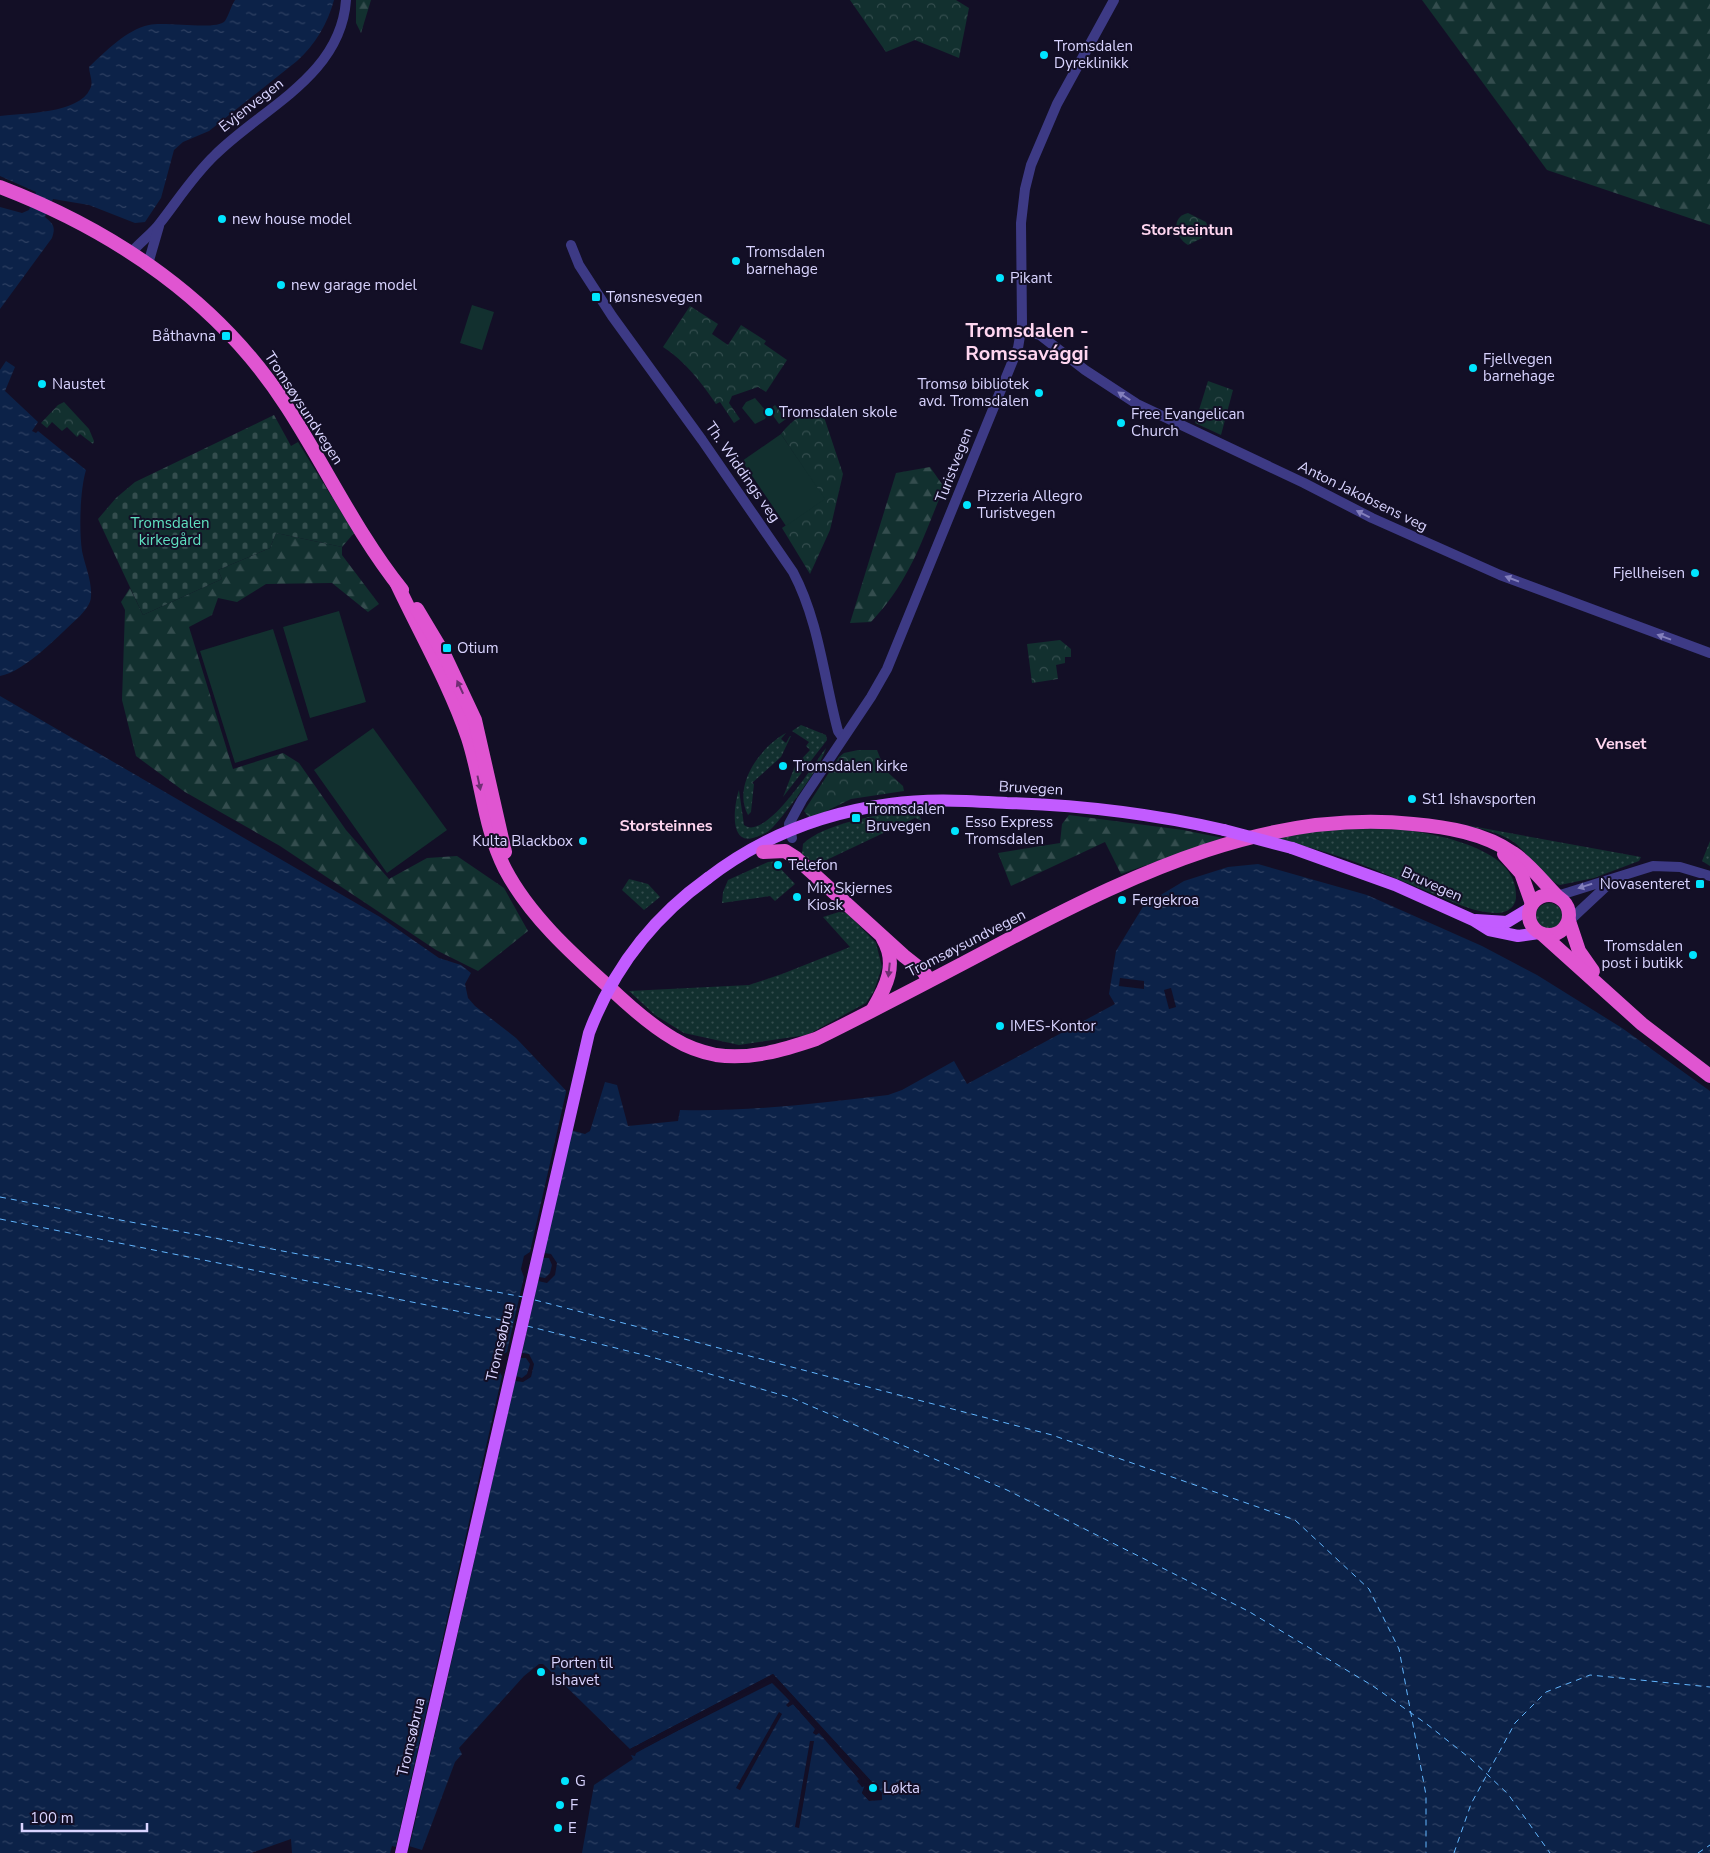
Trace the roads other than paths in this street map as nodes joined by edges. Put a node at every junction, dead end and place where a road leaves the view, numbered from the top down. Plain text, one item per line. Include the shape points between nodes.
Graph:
1 (346, 0) edge
2 (1114, 0) edge
3 (0, 187) edge
4 (159, 226) junction
5 (571, 245) dead end
6 (131, 253) junction
7 (148, 264) junction
8 (1022, 330) junction
9 (1710, 653) edge
10 (843, 738) junction
11 (791, 834) junction
12 (1498, 846) junction
13 (762, 852) junction
14 (735, 861) junction
15 (1710, 876) edge
16 (708, 878) joint
17 (1614, 878) junction
18 (1557, 896) junction
19 (1531, 906) junction
20 (1473, 920) junction
21 (1569, 921) junction
22 (877, 930) junction
23 (1541, 934) junction
24 (929, 980) junction
25 (1606, 990) junction
26 (873, 1010) junction
27 (1710, 1076) edge
28 (401, 1853) edge

1 - 4 street, Evjenvegen via 336,36 313,73 208,161
2 - 8 street, Turistvegen via 1057,104 1031,165 1021,223
3 - 6 highway, Tromsøysundvegen via 94,231
4 - 6 street, Evjenvegen
4 - 7 street, Evjenvegen
5 - 10 street, Th. Widdings veg via 579,265 612,316 793,572 810,617 837,728
6 - 7 highway, Tromsøysundvegen
7 - 26 highway, Tromsøysundvegen via 208,311 253,360 287,406 397,584 458,712 471,749 492,835 506,871 547,927 653,1026 692,1048 716,1055 770,1053 816,1039
9 -> 8 street, Anton Jakobsens veg via 1492,571 1361,513 1137,404 1040,335
8 - 10 street, Turistvegen via 1018,348 887,668
10 - 11 street, Turistvegen via 791,820
11 - 13 main road, Bruvegen
11 - 14 main road, Bruvegen via 745,851
11 - 20 main road, Bruvegen, bridge via 823,818 890,804 937,801 1015,803 1120,811 1224,830 1292,848 1395,885
12 - 18 highway, Tromsøysundvegen via 1523,860
12 - 19 highway, Tromsøysundvegen via 1520,873
12 - 24 highway, Tromsøysundvegen via 1479,836 1445,828 1390,821 1333,822 1287,829 1144,873
13 - 14 main road, Bruvegen
13 - 22 highway via 784,851 796,858
14 - 16 main road, Bruvegen
15 - 17 street via 1690,869 1662,866
16 - 28 main road, Tromsøbrua, bridge via 673,905 642,938 616,974 589,1033
17 -> 18 street
17 - 21 street
18 - 19 highway via 1543,896
18 - 21 highway via 1569,909
19 - 20 main road, Bruvegen via 1508,922
19 - 23 highway via 1530,922
20 - 23 main road, Bruvegen via 1506,935
21 - 23 highway via 1558,933
21 - 25 highway via 1579,951
22 - 24 highway
22 -> 26 highway via 886,945 890,968 886,986
23 - 25 highway
24 - 26 highway, Tromsøysundvegen
25 - 27 highway via 1642,1024

